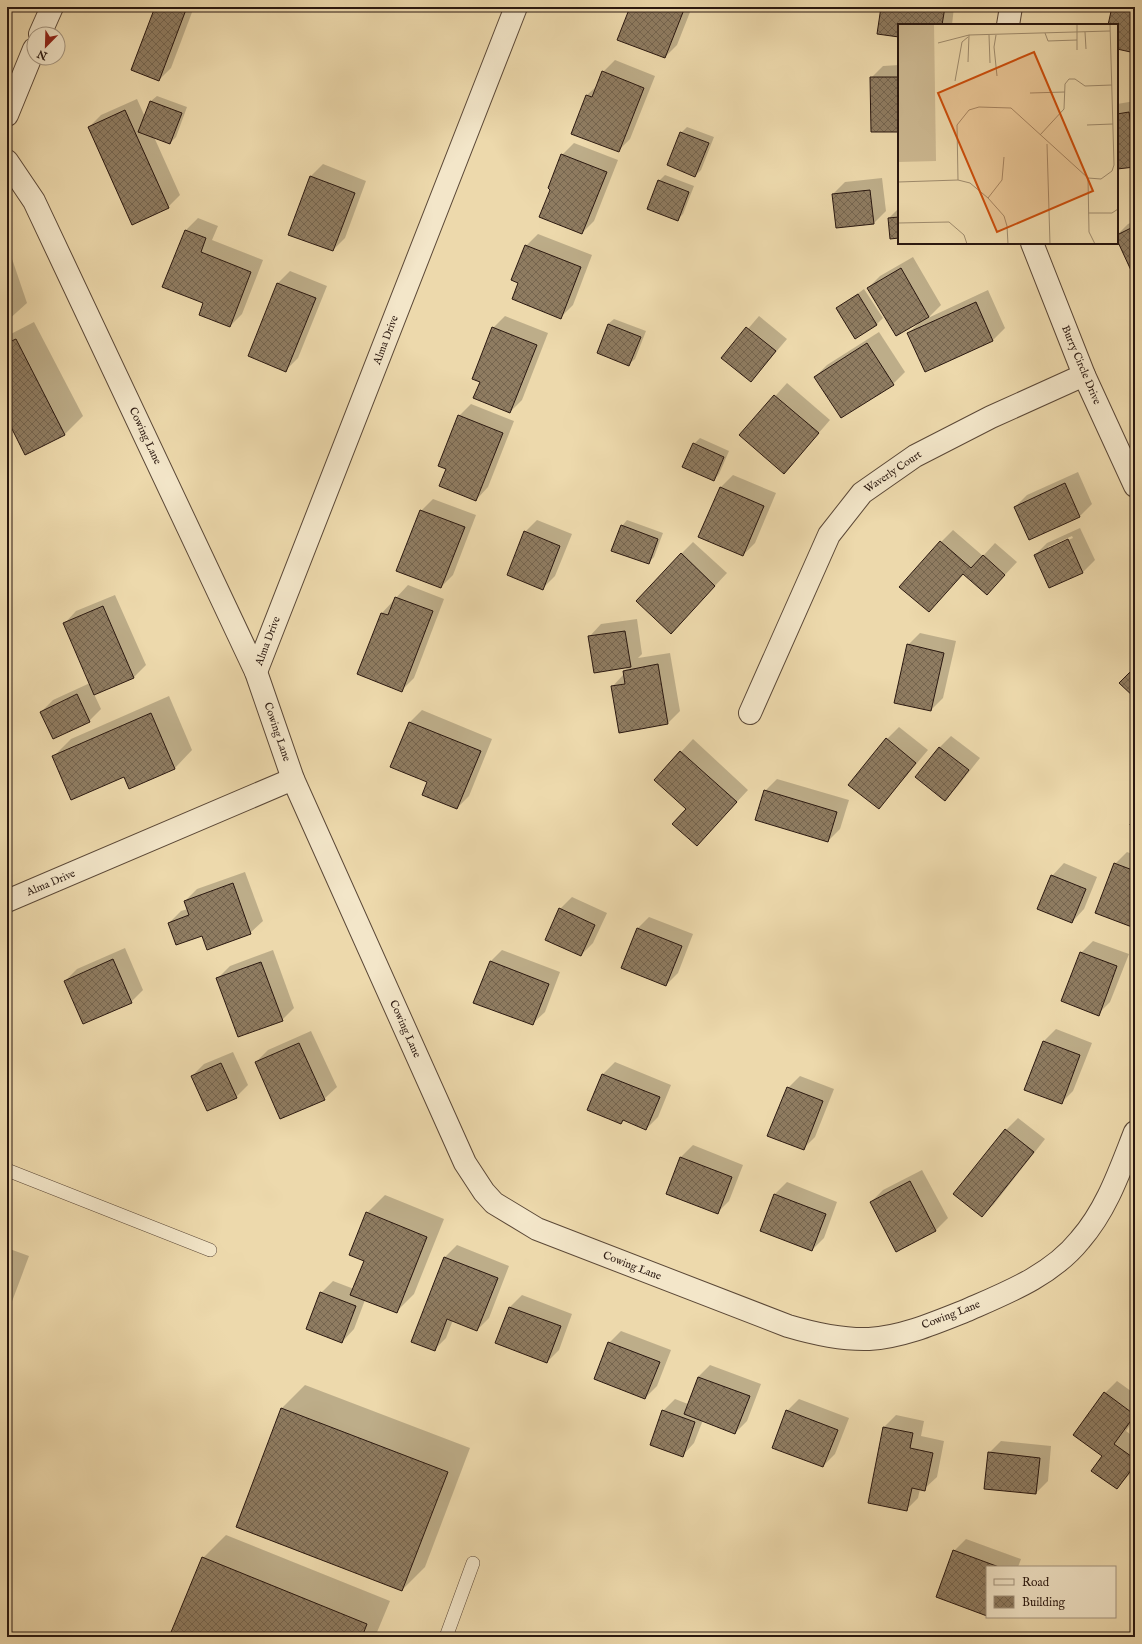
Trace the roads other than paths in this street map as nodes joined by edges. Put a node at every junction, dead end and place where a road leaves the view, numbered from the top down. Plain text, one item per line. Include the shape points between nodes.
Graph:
1 (52, 7) edge
2 (516, 7) edge
3 (1011, 7) edge
4 (1008, 24) edge
5 (44, 26) edge
6 (27, 66) edge
7 (7, 114) edge
8 (7, 161) edge
9 (1032, 244) edge
10 (1084, 375) junction
11 (1135, 486) edge
12 (256, 672) junction
13 (750, 713) dead end
14 (293, 779) junction
15 (7, 902) edge
16 (1135, 1132) edge
17 (7, 1170) edge
18 (210, 1250) dead end
19 (473, 1562) dead end
20 (446, 1637) edge

1 - 5 street
2 - 12 street, Alma Drive
3 - 4 street
6 - 7 street
8 - 12 street, Cowing Lane via 34,201
9 - 10 street, Burry Circle Drive
10 - 11 street, Burry Circle Drive
10 - 13 street, Waverly Court via 991,417 915,456 862,493 829,535
12 - 14 street, Cowing Lane
14 - 15 street, Alma Drive
14 - 16 street, Cowing Lane via 465,1163 494,1203 537,1229 788,1326 822,1335 870,1339 900,1334 938,1322 1013,1290 1050,1267 1080,1241 1102,1210
17 - 18 lane
19 - 20 lane

